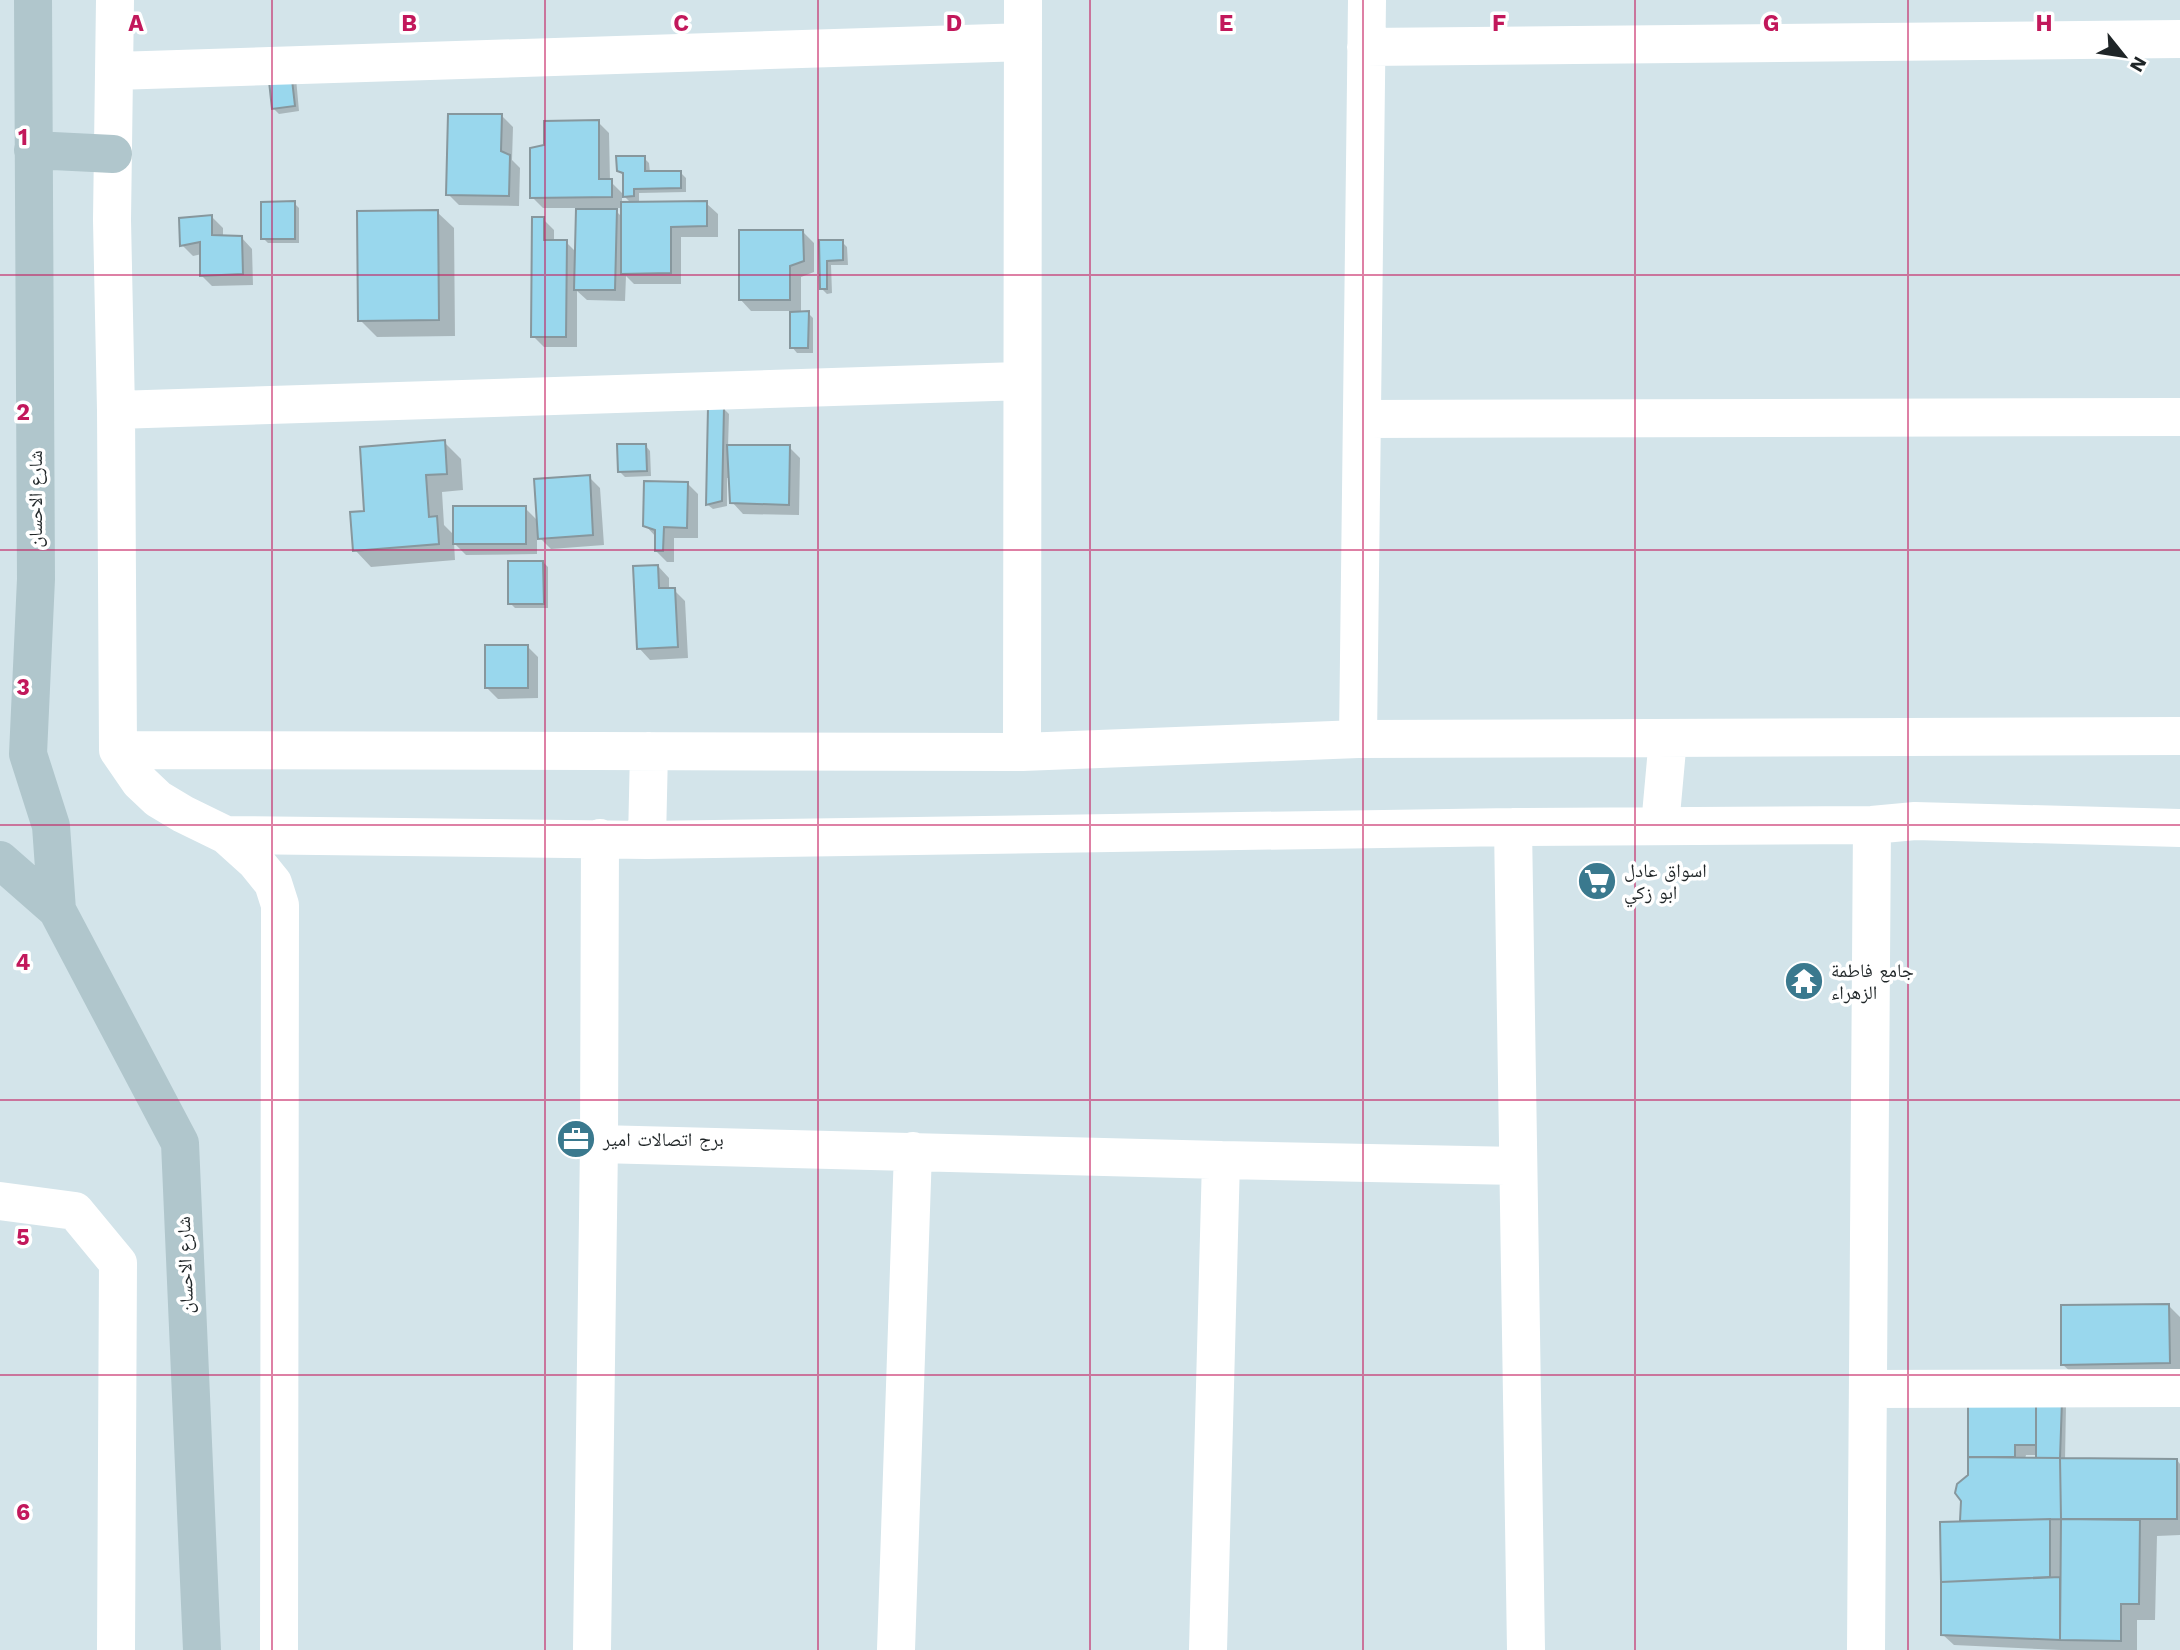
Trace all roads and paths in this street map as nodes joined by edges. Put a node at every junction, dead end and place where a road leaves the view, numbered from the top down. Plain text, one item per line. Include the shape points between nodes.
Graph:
1 (33, 0) edge
2 (115, 0) edge
3 (1023, 0) edge
4 (1367, 0) edge
5 (2180, 39) edge
6 (1023, 42) junction
7 (1366, 47) junction
8 (116, 71) junction
9 (33, 150) junction
10 (114, 154) junction
11 (1022, 381) junction
12 (116, 410) junction
13 (2180, 417) edge
14 (1362, 419) junction
15 (2180, 736) edge
16 (1668, 738) junction
17 (1358, 739) junction
18 (118, 750) junction
19 (649, 751) junction
20 (1022, 752) junction
21 (1872, 825) junction
22 (1513, 827) junction
23 (1660, 827) junction
24 (2180, 828) edge
25 (226, 835) junction
26 (600, 838) junction
27 (647, 840) junction
28 (0, 860) edge
29 (57, 910) junction
30 (599, 1144) junction
31 (912, 1152) junction
32 (1222, 1160) junction
33 (1518, 1166) junction
34 (0, 1201) edge
35 (2180, 1388) edge
36 (1869, 1389) junction
37 (116, 1650) edge
38 (202, 1650) edge
39 (279, 1650) edge
40 (592, 1650) edge
41 (896, 1650) edge
42 (1208, 1650) edge
43 (1526, 1650) edge
44 (1866, 1650) edge

1 - 9 street, شارع الاحسان
2 - 8 street
3 - 6 street
4 - 7 street
5 - 7 street
6 - 8 street
6 - 11 street
7 - 14 street
8 - 10 street
9 - 10 street
9 - 29 street, شارع الاحسان via 36,579 28,754 51,826
10 - 12 street
11 - 12 street
11 - 20 street
12 - 18 street
13 - 14 street
14 - 17 street
15 - 16 street
16 - 17 street
16 - 23 street
17 - 20 street
18 - 19 street
18 - 25 street via 158,799
19 - 20 street
19 - 27 street
21 - 23 street
21 - 24 street via 1915,821
21 - 36 street
22 - 23 street
22 - 27 street
22 - 33 street
25 - 26 street
25 - 39 street via 256,862 272,883 280,905
26 - 27 street
26 - 30 street
28 - 29 street, شارع الاحسان
29 - 38 street, شارع الاحسان via 180,1143
30 - 31 street
30 - 40 street
31 - 32 street
31 - 41 street
32 - 33 street
32 - 42 street
33 - 43 street
34 - 37 street via 75,1211 118,1263
35 - 36 street
36 - 44 street

